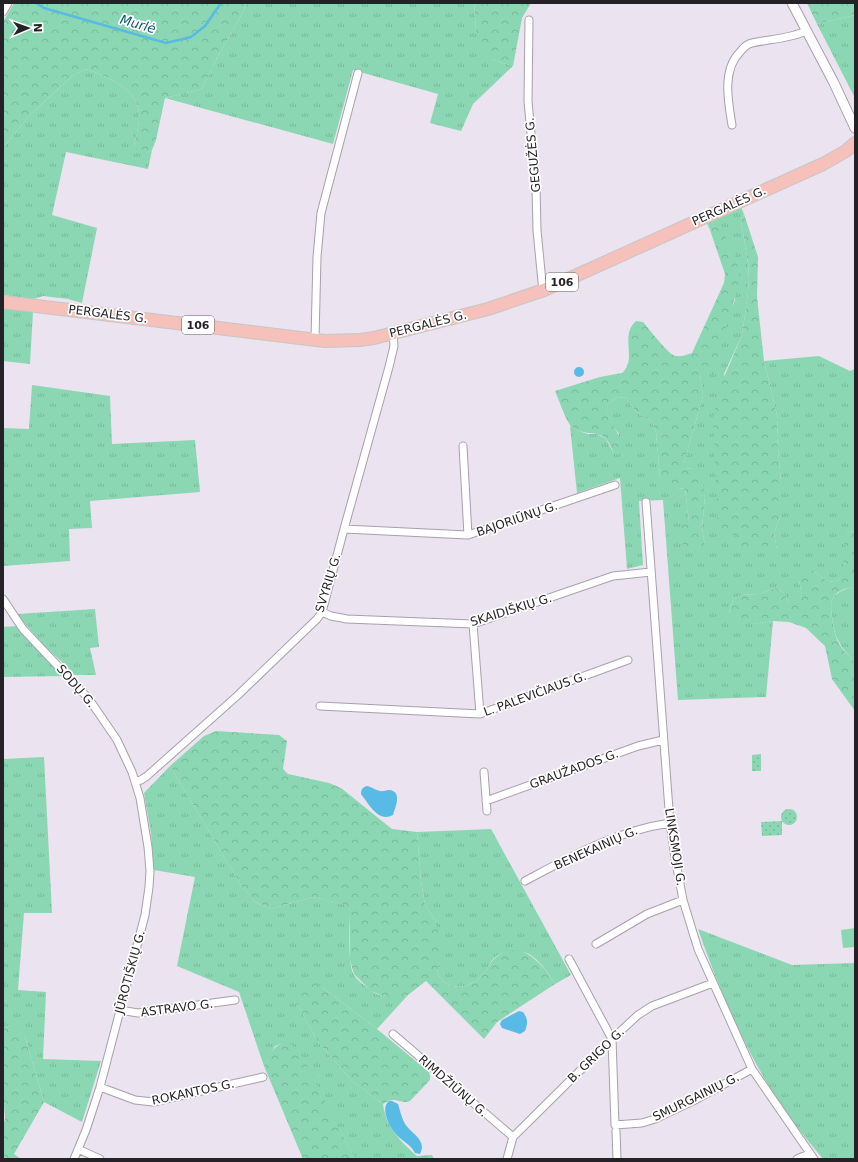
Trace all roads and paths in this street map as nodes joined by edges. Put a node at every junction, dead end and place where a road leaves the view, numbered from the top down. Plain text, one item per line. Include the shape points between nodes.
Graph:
1 (8, 3) edge
2 (792, 3) edge
3 (3, 12) edge
4 (529, 20) dead end
5 (806, 31) junction
6 (358, 73) dead end
7 (834, 83) junction
8 (855, 114) edge
9 (732, 125) dead end
10 (855, 128) edge
11 (855, 143) edge
12 (855, 154) edge
13 (825, 163) junction
14 (544, 290) junction
15 (3, 302) edge
16 (393, 334) junction
17 (315, 339) junction
18 (463, 446) dead end
19 (615, 486) dead end
20 (646, 502) dead end
21 (344, 529) junction
22 (468, 535) junction
23 (651, 572) junction
24 (3, 600) edge
25 (322, 612) junction
26 (473, 624) junction
27 (628, 660) dead end
28 (320, 706) dead end
29 (480, 714) junction
30 (663, 740) junction
31 (484, 772) dead end
32 (136, 781) junction
33 (486, 801) junction
34 (487, 811) dead end
35 (670, 823) junction
36 (525, 881) dead end
37 (683, 900) junction
38 (596, 944) dead end
39 (569, 959) dead end
40 (713, 983) junction
41 (235, 1000) dead end
42 (120, 1010) junction
43 (393, 1034) dead end
44 (612, 1039) junction
45 (752, 1069) junction
46 (264, 1078) dead end
47 (100, 1087) junction
48 (615, 1128) junction
49 (513, 1137) junction
50 (78, 1149) junction
51 (812, 1156) edge
52 (74, 1159) edge
53 (100, 1159) edge
54 (507, 1159) edge
55 (618, 1159) edge
56 (797, 1159) edge

1 - 3 street
2 - 5 street
4 - 14 street, GEGUŽĖS G. via 528,101
5 - 7 street
5 - 9 street via 750,44 734,58 730,64 728,87
6 - 17 street via 321,213
7 - 8 street
7 - 10 street
11 - 13 main road, PERGALĖS G. / 106
12 - 13 main road, PERGALĖS G. / 106
13 - 14 main road, PERGALĖS G. / 106
14 - 16 main road, PERGALĖS G. / 106 via 488,309
15 - 17 main road, PERGALĖS G. / 106
16 - 17 main road, PERGALĖS G. / 106 via 360,340
16 - 21 street, SVYRIŲ G. via 394,346 390,367
18 - 22 street
19 - 22 street, BAJORIŪNŲ G.
20 - 23 street, LINKSMOJI G.
21 - 22 street, BAJORIŪNŲ G.
21 - 25 street, SVYRIŲ G.
23 - 26 street, SKAIDIŠKIŲ G. via 613,576
23 - 30 street, LINKSMOJI G.
24 - 32 street, SODŲ G. via 23,629 89,699 116,740
25 - 26 street, SKAIDIŠKIŲ G. via 348,619
25 - 32 street, SVYRIŲ G. via 237,696 147,776
26 - 29 street
27 - 29 street, L. PALEVIČIAUS G.
28 - 29 street, L. PALEVIČIAUS G.
30 - 33 street, GRAUŽADOS G. via 638,746
30 - 35 street, LINKSMOJI G.
31 - 33 street
32 - 42 street, JŪROTIŠKIŲ G. via 150,871 145,915
33 - 34 street
35 - 36 street, BENEKAINIŲ G. via 625,833 582,851
35 - 37 street, LINKSMOJI G.
37 - 38 street via 647,914
37 - 40 street, LINKSMOJI G. via 698,949
39 - 44 street
40 - 44 street, B. GRIGO G. via 652,1006
40 - 45 street, LINKSMOJI G.
41 - 42 street, ASTRAVO G. via 138,1013
42 - 47 street, JŪROTIŠKIŲ G.
43 - 49 street, RIMDŽIŪNŲ G.
44 - 48 street
44 - 49 street, B. GRIGO G.
45 - 48 street, SMURGAINIŲ G. via 655,1119
45 - 51 street, LINKSMOJI G.
46 - 47 street, ROKANTOS G. via 153,1102 135,1100
47 - 50 street, JŪROTIŠKIŲ G.
48 - 55 street
49 - 54 street
50 - 52 street, JŪROTIŠKIŲ G.
50 - 53 street
51 - 56 street

